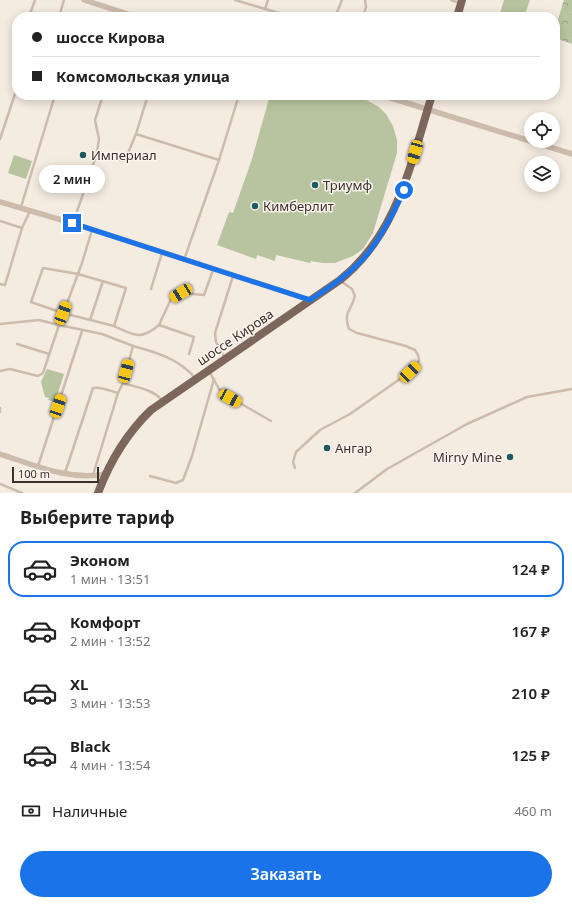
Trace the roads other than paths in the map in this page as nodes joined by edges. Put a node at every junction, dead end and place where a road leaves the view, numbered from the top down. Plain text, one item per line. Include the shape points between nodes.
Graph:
1 (35, 0) edge
2 (64, 0) edge
3 (84, 0) edge
4 (235, 0) edge
5 (268, 0) edge
6 (342, 0) edge
7 (365, 0) edge
8 (451, 0) edge
9 (240, 1) edge
10 (461, 2) edge
11 (265, 9) junction
12 (31, 12) edge
13 (60, 12) edge
14 (121, 12) edge
15 (275, 12) edge
16 (337, 12) edge
17 (365, 12) edge
18 (458, 12) edge
19 (13, 100) edge
20 (53, 100) edge
21 (101, 100) edge
22 (146, 100) edge
23 (237, 100) edge
24 (398, 100) edge
25 (431, 100) edge
26 (401, 101) joint
27 (428, 110) junction
28 (136, 134) junction
29 (0, 139) edge
30 (97, 153) junction
31 (572, 154) edge
32 (219, 160) junction
33 (0, 202) edge
34 (20, 208) junction
35 (30, 211) junction
36 (0, 221) edge
37 (72, 223) junction
38 (22, 228) junction
39 (92, 230) junction
40 (162, 253) junction
41 (184, 260) junction
42 (213, 270) junction
43 (78, 274) junction
44 (233, 276) junction
45 (340, 280) junction
46 (103, 281) junction
47 (0, 284) edge
48 (151, 289) dead end
49 (310, 300) junction
50 (63, 313) junction
51 (90, 320) junction
52 (0, 324) edge
53 (59, 325) junction
54 (114, 326) junction
55 (159, 326) junction
56 (82, 331) junction
57 (17, 344) dead end
58 (132, 346) junction
59 (49, 354) junction
60 (189, 354) dead end
61 (225, 358) junction
62 (208, 370) junction
63 (0, 371) edge
64 (195, 379) junction
65 (214, 379) junction
66 (123, 384) junction
67 (572, 389) edge
68 (118, 393) junction
69 (163, 401) junction
70 (0, 408) edge
71 (0, 412) edge
72 (271, 421) dead end
73 (0, 454) edge
74 (38, 466) junction
75 (295, 468) dead end
76 (64, 474) junction
77 (106, 474) junction
78 (92, 476) junction
79 (150, 476) dead end
80 (0, 484) edge
81 (22, 493) edge
82 (98, 493) edge
83 (355, 493) edge

1 - 12 lane
2 - 13 lane
3 - 14 street
4 - 9 lane
5 - 11 lane
6 - 16 lane
7 - 17 lane
8 - 10 lane
9 - 11 lane
10 - 18 main road
11 - 15 lane
19 - 29 lane
20 - 34 lane
21 - 30 lane via 95,120 99,139
22 - 28 lane
23 - 32 lane
24 - 26 street
25 - 27 main road, шоссе Кирова
26 - 27 street
27 - 31 street
27 - 45 main road, шоссе Кирова via 407,180 396,206 361,262
28 - 30 lane via 124,160
28 - 32 lane
30 - 37 lane
32 - 41 lane
33 - 34 street
34 - 35 street
35 - 37 street
35 - 38 lane
36 - 38 lane
37 - 39 street
38 - 47 lane via 4,285
39 - 40 street
39 - 43 lane
40 - 41 street
40 - 48 lane
41 - 42 street
42 - 44 street
42 - 55 lane via 204,295 181,293 171,299
43 - 46 lane
43 - 50 lane
43 - 50 lane via 43,268 31,302
44 - 49 street
44 - 61 lane via 215,333 216,342
45 - 49 main road, шоссе Кирова
45 - 75 lane via 355,296 346,320 349,329 406,346 415,350 419,360 410,372 350,414 320,430 296,452 293,462
46 - 51 lane
46 - 54 lane via 126,288
49 - 61 main road, шоссе Кирова
50 - 51 lane
50 - 53 lane
51 - 54 lane
52 - 53 lane via 39,320
53 - 56 lane
53 - 59 lane
54 - 55 lane via 141,336
55 - 60 lane via 194,336
56 - 58 lane via 102,334
56 - 74 lane
57 - 59 lane
58 - 64 lane via 175,362 186,368
58 - 66 lane
59 - 63 lane via 43,372 38,376 10,369
61 - 62 main road, шоссе Кирова
62 - 64 main road, шоссе Кирова
62 - 65 lane
64 - 69 main road, шоссе Кирова
65 - 72 lane via 226,395
65 - 79 lane via 183,480 176,483
66 - 68 lane
66 - 69 lane via 157,394
67 - 83 lane via 527,397 467,424 387,469
68 - 76 lane via 93,388
68 - 78 lane
69 - 77 main road, шоссе Кирова via 151,410 130,434
70 - 71 lane
73 - 74 street
74 - 76 street
76 - 78 street
77 - 78 street
77 - 82 main road, шоссе Кирова
80 - 81 lane

